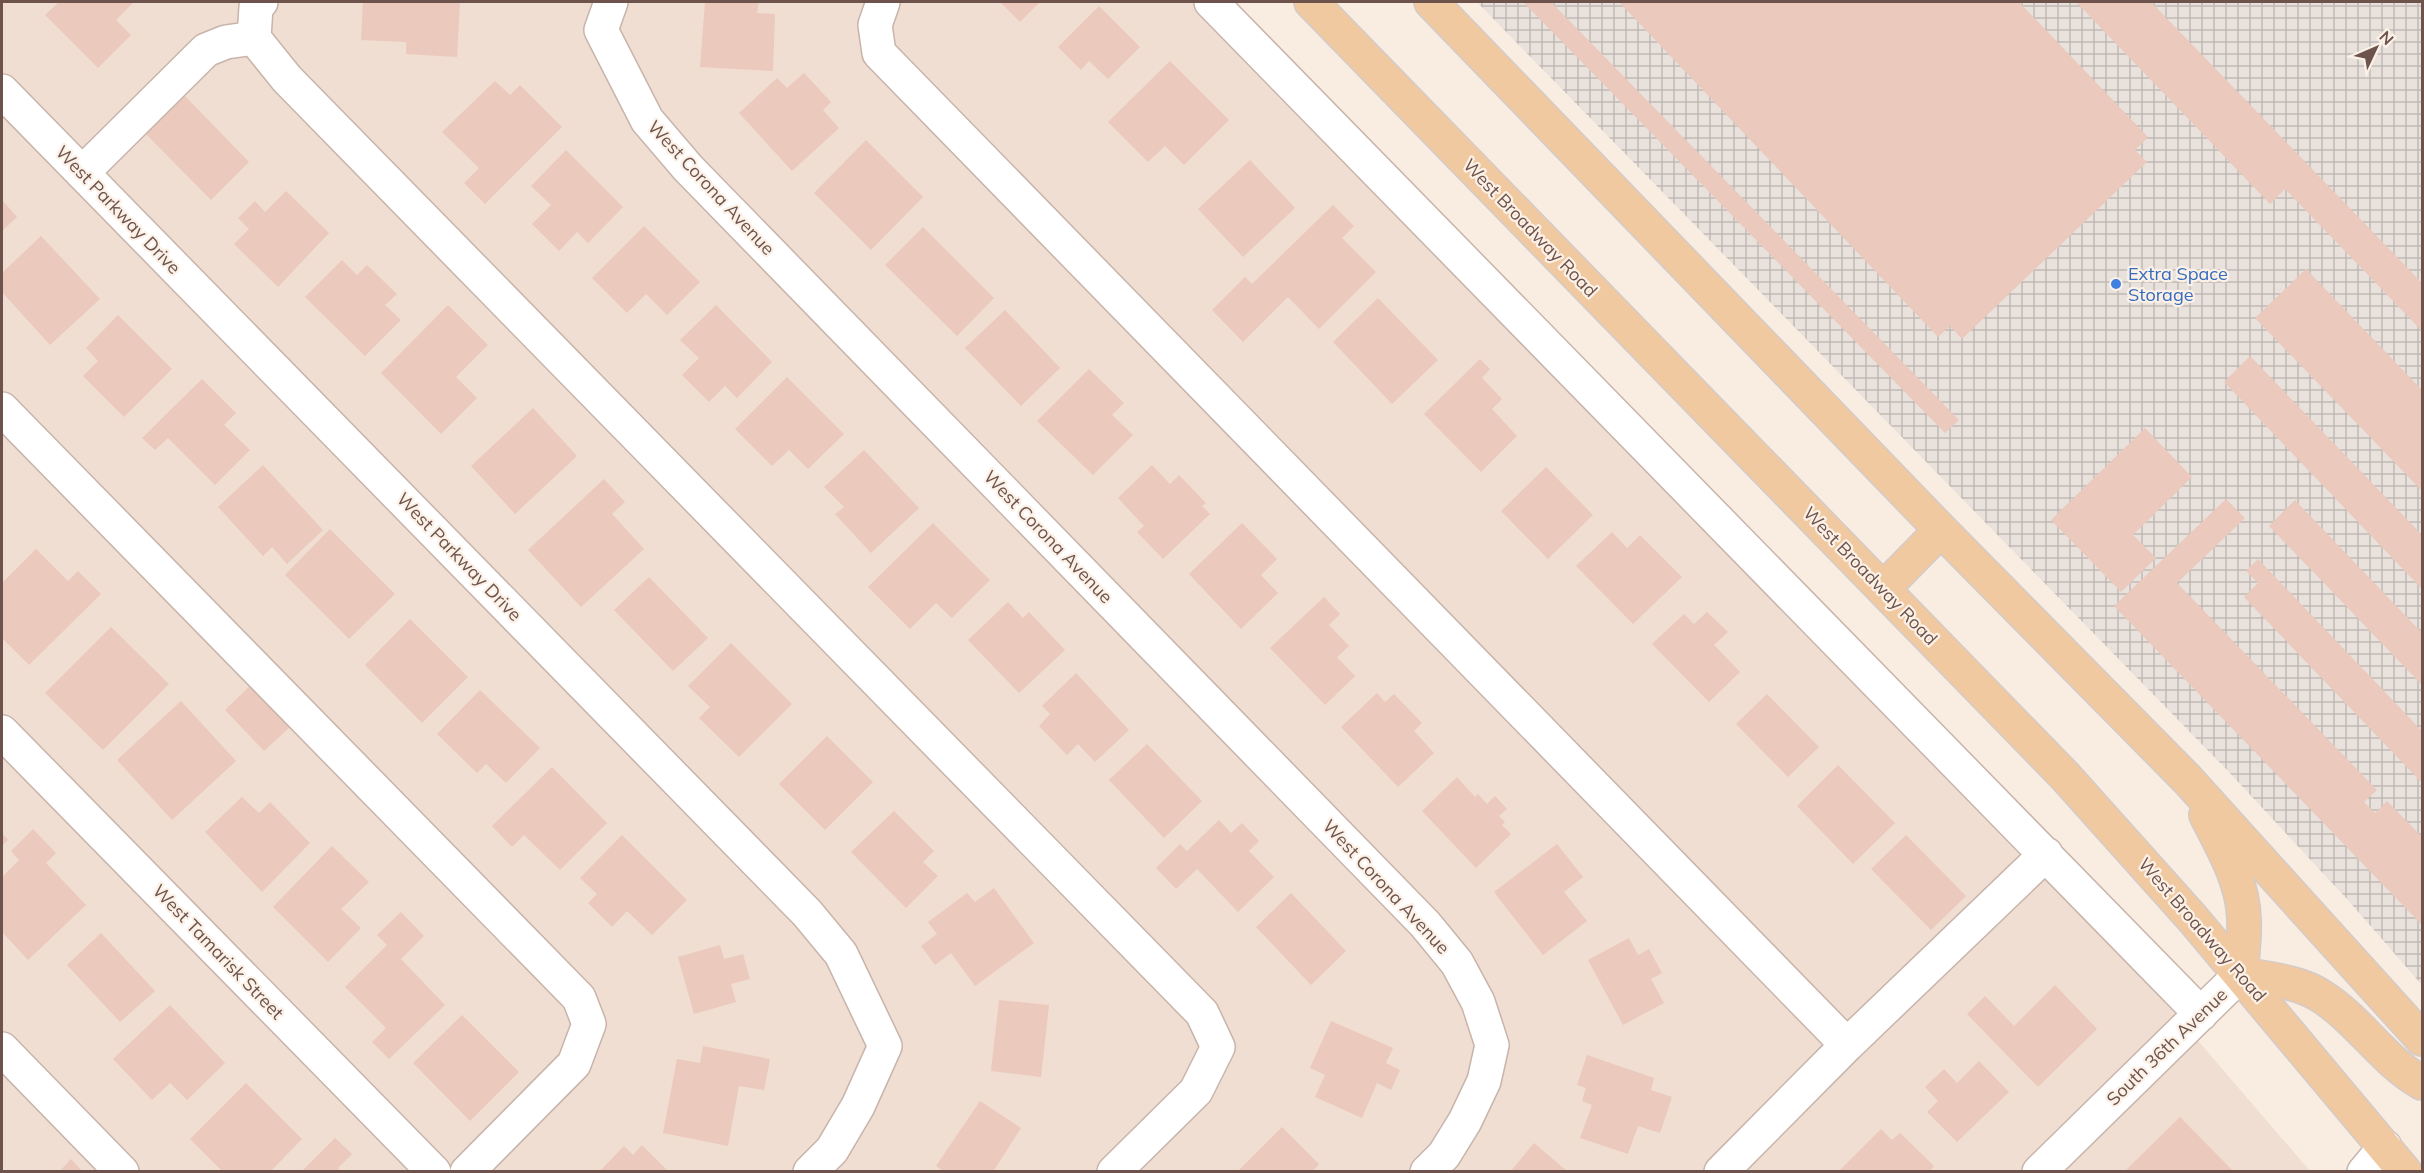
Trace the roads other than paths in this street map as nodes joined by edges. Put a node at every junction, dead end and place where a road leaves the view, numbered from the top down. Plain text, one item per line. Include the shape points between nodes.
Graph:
1 (261, 2) edge
2 (884, 2) edge
3 (1212, 2) edge
4 (1311, 2) edge
5 (1431, 2) edge
6 (606, 16) edge
7 (254, 38) junction
8 (2, 91) edge
9 (81, 173) junction
10 (2, 409) edge
11 (1941, 530) junction
12 (1883, 589) junction
13 (2, 732) edge
14 (2187, 779) junction
15 (2046, 854) junction
16 (2241, 974) junction
17 (2201, 1014) junction
18 (2422, 1039) edge
19 (1847, 1045) junction
20 (2, 1049) edge
21 (2422, 1083) edge
22 (2395, 1159) edge
23 (122, 1172) edge
24 (434, 1172) edge
25 (467, 1172) edge
26 (810, 1172) edge
27 (1114, 1172) edge
28 (1427, 1172) edge
29 (1721, 1172) edge
30 (2039, 1172) edge
31 (2364, 1172) edge

1 - 7 street via 256,7
2 - 19 street via 875,25 879,53
3 - 15 street
4 - 12 main road, West Broadway Road
5 - 11 main road
6 - 28 street, West Corona Avenue via 647,120 688,168 1425,924 1457,963 1478,1002 1492,1045 1484,1081 1465,1121 1444,1155
7 - 9 street via 206,50
7 - 27 street via 296,88 1202,1013 1218,1047 1196,1091
8 - 9 street, West Parkway Drive
9 - 26 street, West Parkway Drive via 807,913 841,954 885,1046 853,1115 832,1150
10 - 25 street via 579,998 589,1024 574,1064
11 - 12 main road
11 - 14 main road
12 - 16 main road, West Broadway Road via 2066,776
13 - 24 street, West Tamarisk Street
14 - 16 main road via 2239,887 2245,917
14 - 18 main road
15 - 17 street
15 - 19 street
16 - 17 street, South 36th Avenue
16 - 21 main road, South 36th Avenue via 2294,984 2321,995 2405,1073
16 - 22 main road, West Broadway Road
17 - 30 street, South 36th Avenue
19 - 29 street
20 - 23 street
22 - 31 street

